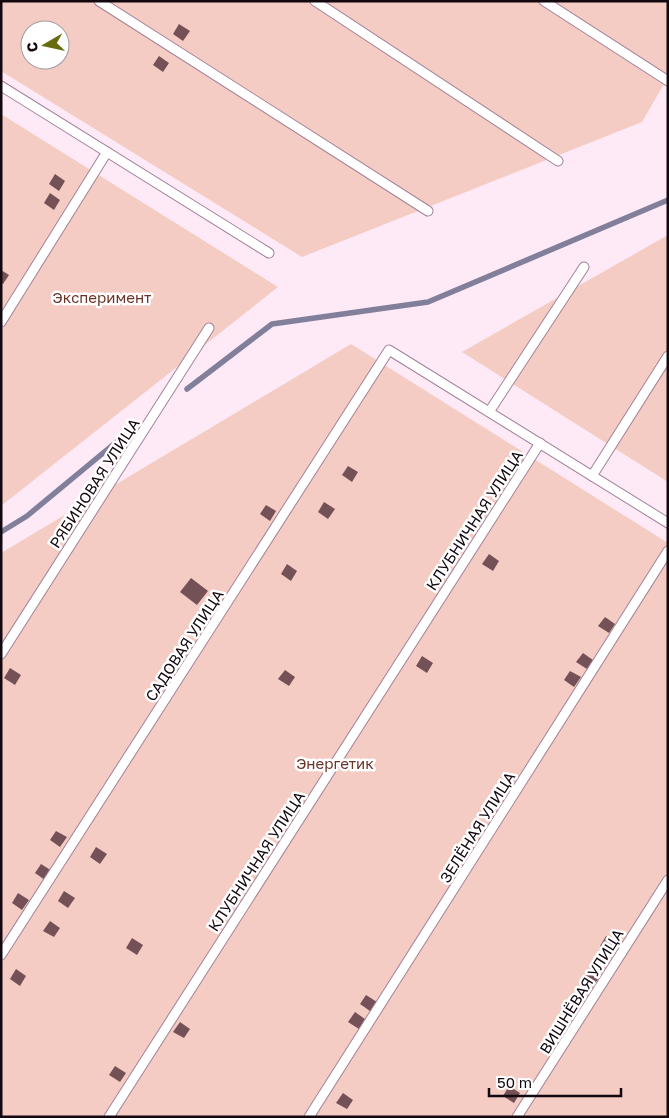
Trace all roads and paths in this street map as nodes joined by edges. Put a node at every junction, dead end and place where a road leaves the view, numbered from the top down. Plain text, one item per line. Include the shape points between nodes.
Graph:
1 (98, 1) edge
2 (315, 1) edge
3 (544, 1) edge
4 (668, 81) edge
5 (1, 86) edge
6 (107, 152) junction
7 (558, 161) dead end
8 (428, 210) dead end
9 (269, 252) dead end
10 (584, 268) dead end
11 (1, 322) edge
12 (209, 328) dead end
13 (668, 356) edge
14 (489, 412) junction
15 (540, 443) junction
16 (592, 476) junction
17 (668, 523) edge
18 (668, 551) edge
19 (1, 654) edge
20 (668, 880) edge
21 (1, 955) edge
22 (109, 1117) edge
23 (309, 1117) edge
24 (517, 1117) edge

1 - 8 lane
2 - 7 lane
3 - 4 lane
5 - 6 lane
6 - 9 lane
6 - 11 lane
10 - 14 lane
12 - 19 lane, РЯБИНОВАЯ УЛИЦА
13 - 16 lane
14 - 15 lane
14 - 21 lane, САДОВАЯ УЛИЦА via 390,350
15 - 16 lane
15 - 22 lane, КЛУБНИЧНАЯ УЛИЦА
16 - 17 lane
18 - 23 lane, ЗЕЛЁНАЯ УЛИЦА
20 - 24 lane, ВИШНЁВАЯ УЛИЦА

